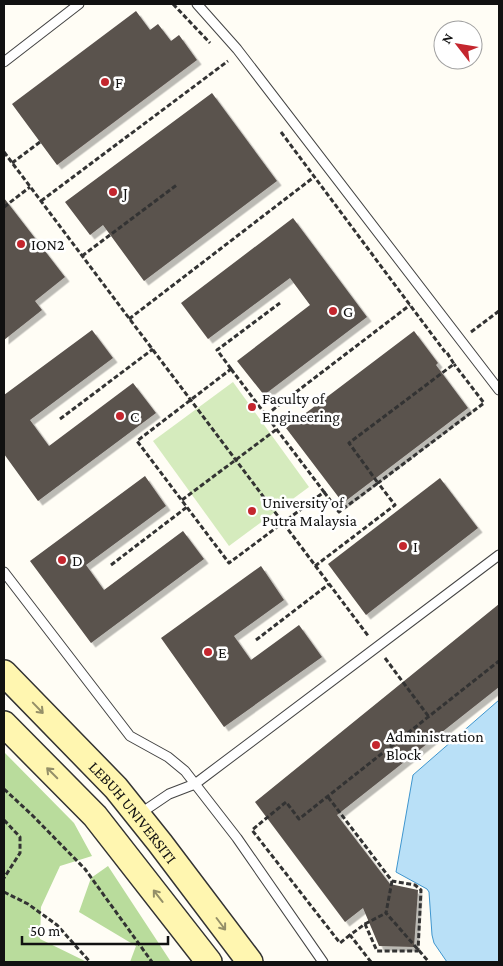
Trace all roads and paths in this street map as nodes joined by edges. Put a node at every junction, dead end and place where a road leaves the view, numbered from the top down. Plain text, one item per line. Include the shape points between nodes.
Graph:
1 (173, 4) edge
2 (197, 4) edge
3 (75, 5) edge
4 (214, 47) dead end
5 (221, 54) dead end
6 (228, 61) junction
7 (4, 62) edge
8 (233, 69) dead end
9 (279, 130) dead end
10 (40, 142) dead end
11 (4, 152) edge
12 (12, 163) junction
13 (314, 177) junction
14 (178, 184) dead end
15 (30, 187) junction
16 (41, 201) junction
17 (4, 207) edge
18 (82, 256) junction
19 (280, 303) dead end
20 (410, 305) junction
21 (499, 311) edge
22 (129, 319) junction
23 (461, 340) junction
24 (152, 349) junction
25 (445, 352) junction
26 (454, 364) junction
27 (231, 369) junction
28 (499, 390) edge
29 (190, 400) junction
30 (266, 415) junction
31 (60, 419) dead end
32 (277, 429) junction
33 (236, 460) junction
34 (378, 483) junction
35 (324, 492) junction
36 (182, 500) junction
37 (187, 507) junction
38 (283, 523) junction
39 (499, 555) edge
40 (111, 565) dead end
41 (315, 566) junction
42 (4, 572) edge
43 (329, 584) junction
44 (256, 640) dead end
45 (376, 647) junction
46 (499, 661) edge
47 (4, 673) edge
48 (429, 717) junction
49 (4, 724) edge
50 (195, 784) junction
51 (4, 789) edge
52 (328, 797) junction
53 (138, 815) junction
54 (4, 820) edge
55 (111, 836) junction
56 (4, 878) edge
57 (392, 881) junction
58 (4, 892) edge
59 (386, 913) junction
60 (365, 924) junction
61 (350, 935) junction
62 (418, 950) junction
63 (90, 962) edge
64 (152, 962) edge
65 (209, 962) edge
66 (250, 962) edge
67 (323, 962) edge
68 (371, 962) edge
69 (429, 962) edge

1 - 4 path
2 - 23 lane via 238,49
3 - 7 lane
5 - 6 path
6 - 8 path
6 - 16 path
9 - 13 path
10 - 12 path
11 - 12 path
12 - 15 path
13 - 20 path
13 - 22 path
14 - 18 path
15 - 16 path
15 - 17 path
16 - 18 path
18 - 22 path
19 - 27 path via 217,350
20 - 25 path
20 - 30 path
21 - 23 path
22 - 24 path
23 - 25 path
23 - 28 lane
24 - 29 path
24 - 31 path
25 - 26 path
26 - 34 path via 349,443
26 - 34 path via 484,403
27 - 29 path
27 - 30 path
29 - 33 path
29 - 36 path via 137,441
30 - 32 path
32 - 33 path
32 - 35 path
33 - 36 path
33 - 38 path
34 - 35 path via 339,512
34 - 41 path via 395,505
35 - 38 path
36 - 37 path
37 - 38 path via 230,564
37 - 40 path
38 - 41 path
39 - 45 lane
41 - 43 path
42 - 50 lane via 130,736 168,757
43 - 44 path
43 - 45 path
45 - 48 path
45 - 50 lane
46 - 48 path
47 -> 53 street, LEBUH UNIVERSITI via 116,788
48 - 52 path
55 -> 49 street, LEBUH UNIVERSITI
50 - 53 lane via 169,794
50 - 67 lane via 237,838
51 - 64 path via 85,869
52 - 57 path
52 - 61 path via 298,819 286,802 252,830 340,943
53 - 55 street
53 -> 66 street, LEBUH UNIVERSITI
54 - 56 path via 20,836 20,853
65 -> 55 street, LEBUH UNIVERSITI
57 - 59 path
57 - 62 path via 416,885 421,890
58 - 63 path via 57,925
59 - 60 path
59 - 62 path
60 - 61 path
60 - 62 path via 377,951
61 - 68 path
62 - 69 path

